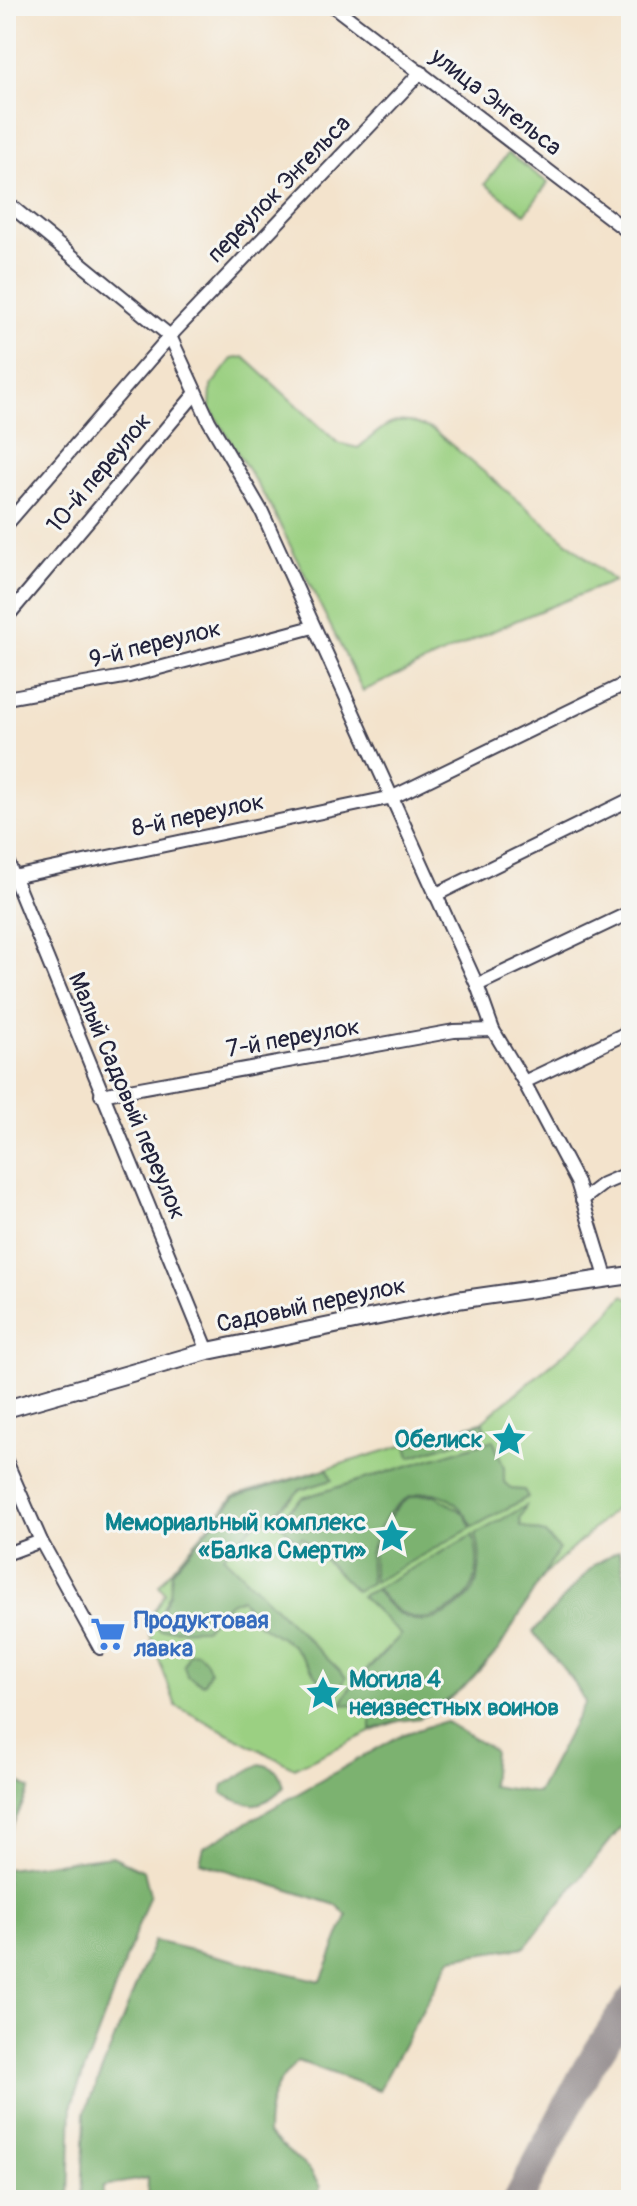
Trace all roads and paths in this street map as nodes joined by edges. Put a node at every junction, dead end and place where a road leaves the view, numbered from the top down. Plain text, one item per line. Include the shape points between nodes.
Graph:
1 (333, 6) edge
2 (421, 72) junction
3 (6, 202) edge
4 (631, 234) edge
5 (170, 336) junction
6 (195, 394) junction
7 (6, 525) edge
8 (6, 618) edge
9 (313, 627) junction
10 (631, 681) edge
11 (6, 698) edge
12 (393, 797) junction
13 (631, 799) edge
14 (6, 858) edge
15 (13, 877) junction
16 (435, 895) junction
17 (631, 912) edge
18 (477, 985) junction
19 (493, 1030) junction
20 (631, 1031) edge
21 (524, 1082) junction
22 (101, 1095) junction
23 (631, 1172) edge
24 (582, 1200) junction
25 (631, 1275) edge
26 (607, 1280) junction
27 (208, 1351) junction
28 (6, 1409) edge
29 (6, 1461) edge
30 (41, 1541) junction
31 (6, 1554) edge
32 (100, 1648) dead end

1 - 2 street, улица Энгельса
2 - 4 street, улица Энгельса
2 - 5 street, переулок Энгельса
3 - 5 street
5 - 6 street
5 - 7 street, переулок Энгельса
6 - 8 street, 10-й переулок
6 - 9 street via 262,512
9 - 11 street, 9-й переулок via 129,676
9 - 12 street
10 - 12 street, 8-й переулок
12 - 15 street, 8-й переулок
12 - 16 street
13 - 16 street
14 - 15 street, Малый Садовый переулок
15 - 22 street, Малый Садовый переулок
16 - 18 street
17 - 18 street
18 - 19 street
19 - 21 street
19 - 22 street, 7-й переулок via 454,1031
20 - 21 street
21 - 24 street
22 - 27 street, Малый Садовый переулок
23 - 24 street
24 - 26 street
25 - 26 street, Садовый переулок
26 - 27 street, Садовый переулок via 457,1300
27 - 28 street, Садовый переулок
29 - 30 street
30 - 31 street
30 - 32 street

